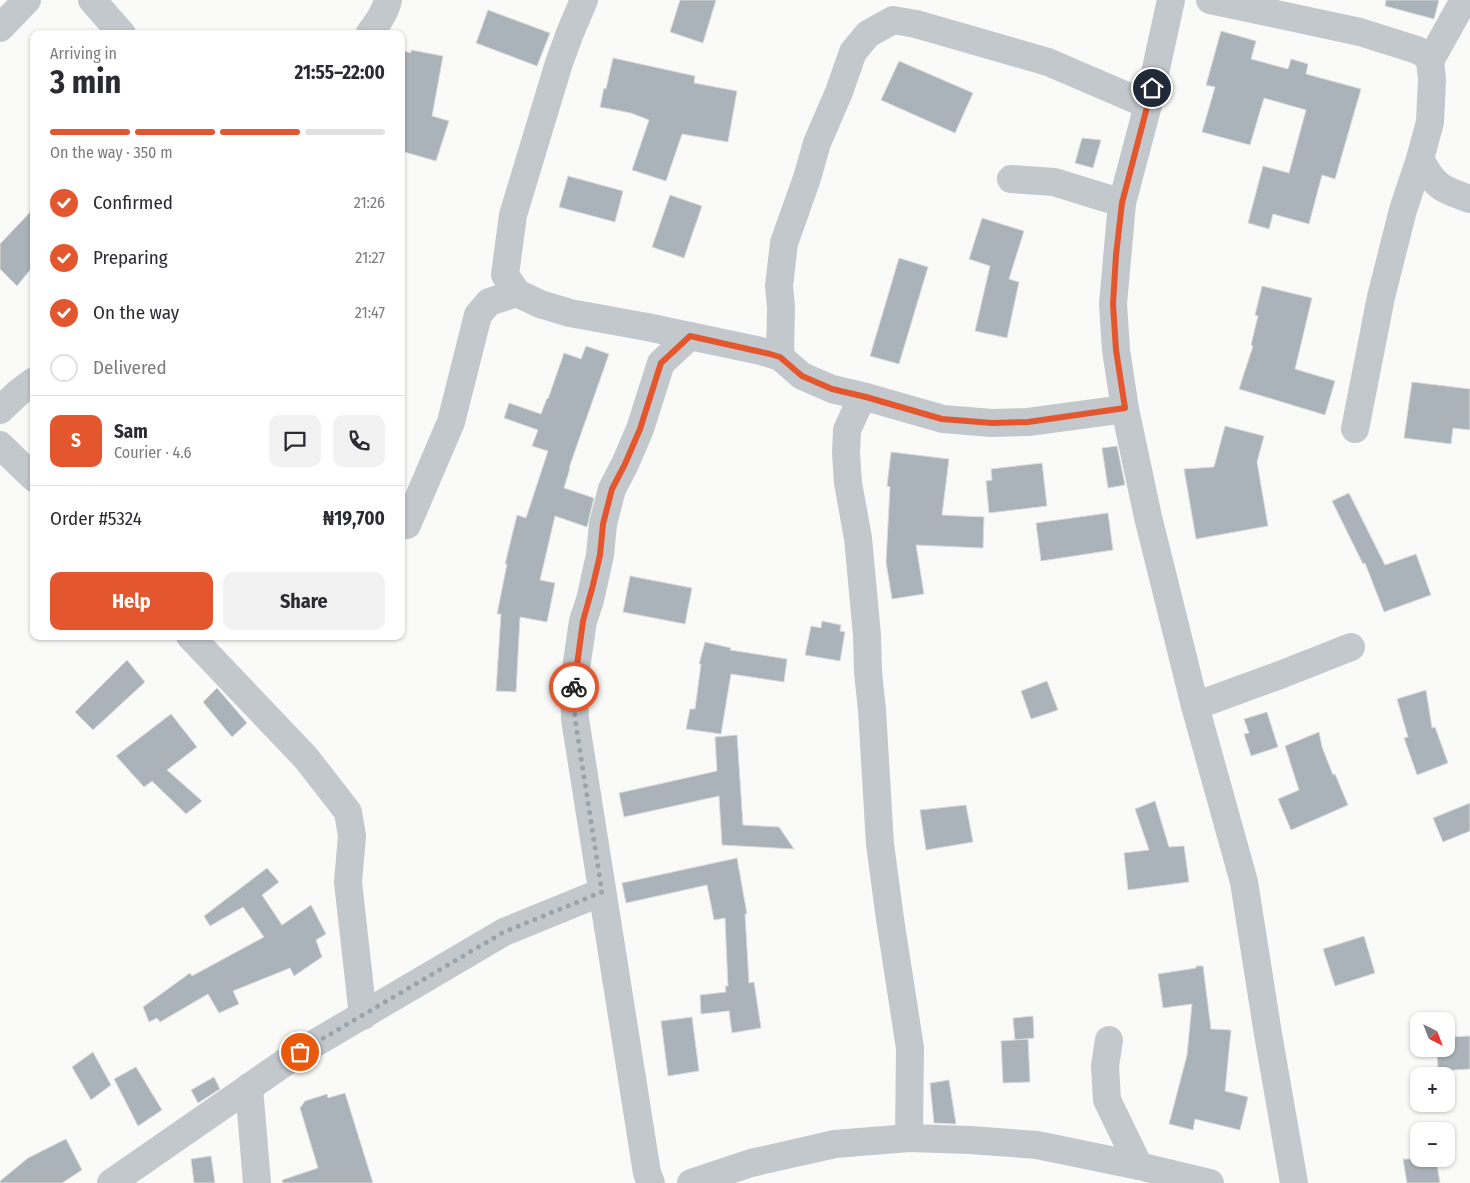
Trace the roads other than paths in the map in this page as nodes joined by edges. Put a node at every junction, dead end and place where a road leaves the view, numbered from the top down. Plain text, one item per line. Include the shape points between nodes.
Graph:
1 (27, 0) edge
2 (92, 0) edge
3 (388, 0) edge
4 (584, 0) edge
5 (1171, 0) edge
6 (1210, 0) edge
7 (1464, 0) edge
8 (0, 28) edge
9 (118, 30) edge
10 (372, 30) edge
11 (1430, 61) junction
12 (1148, 105) junction
13 (1420, 160) junction
14 (1011, 179) dead end
15 (1470, 199) edge
16 (1122, 203) junction
17 (517, 293) junction
18 (690, 336) junction
19 (780, 357) junction
20 (30, 384) edge
21 (866, 397) junction
22 (1125, 408) junction
23 (0, 410) edge
24 (1355, 429) dead end
25 (0, 445) edge
26 (30, 474) edge
27 (407, 525) dead end
28 (201, 641) edge
29 (1351, 646) dead end
30 (1195, 706) junction
31 (602, 892) junction
32 (363, 1016) junction
33 (1109, 1040) dead end
34 (249, 1087) junction
35 (909, 1138) junction
36 (1139, 1166) junction
37 (111, 1183) edge
38 (256, 1183) edge
39 (650, 1183) edge
40 (690, 1183) edge
41 (1210, 1183) edge
42 (1294, 1183) edge

1 - 8 street
2 - 9 street
3 - 10 street
4 - 17 street via 558,63 513,214 505,275
5 - 12 street
6 - 11 street via 1360,32 1417,50
7 - 11 street
11 - 13 street via 1430,122
12 - 16 street
12 - 19 street via 1048,62 916,24 893,20 868,34 853,52 817,143 784,243 779,286
13 - 15 street via 1439,186
13 - 24 street via 1380,297
14 - 16 street via 1054,182
16 - 22 street via 1113,304
17 - 18 street via 570,313
17 - 27 street via 489,302 478,315 451,422
18 - 19 street
18 - 31 street via 661,363 640,429 612,489 583,621 574,682 575,719
19 - 21 street via 802,376 832,389
20 - 23 street
21 - 22 street via 942,419 992,423 1028,422
21 - 35 street via 856,408 847,430 846,453 868,635 880,844 910,1048
22 - 30 street via 1148,517
25 - 26 street
28 - 32 street via 306,758 348,812 352,836 348,882
29 - 30 street
30 - 42 street via 1244,882
31 - 32 street via 504,932
31 - 39 street
32 - 34 street via 300,1052
33 - 36 street via 1105,1066 1107,1100
34 - 37 street
34 - 38 street
35 - 36 street via 1037,1145
35 - 40 street via 836,1144 751,1163
36 - 41 street

